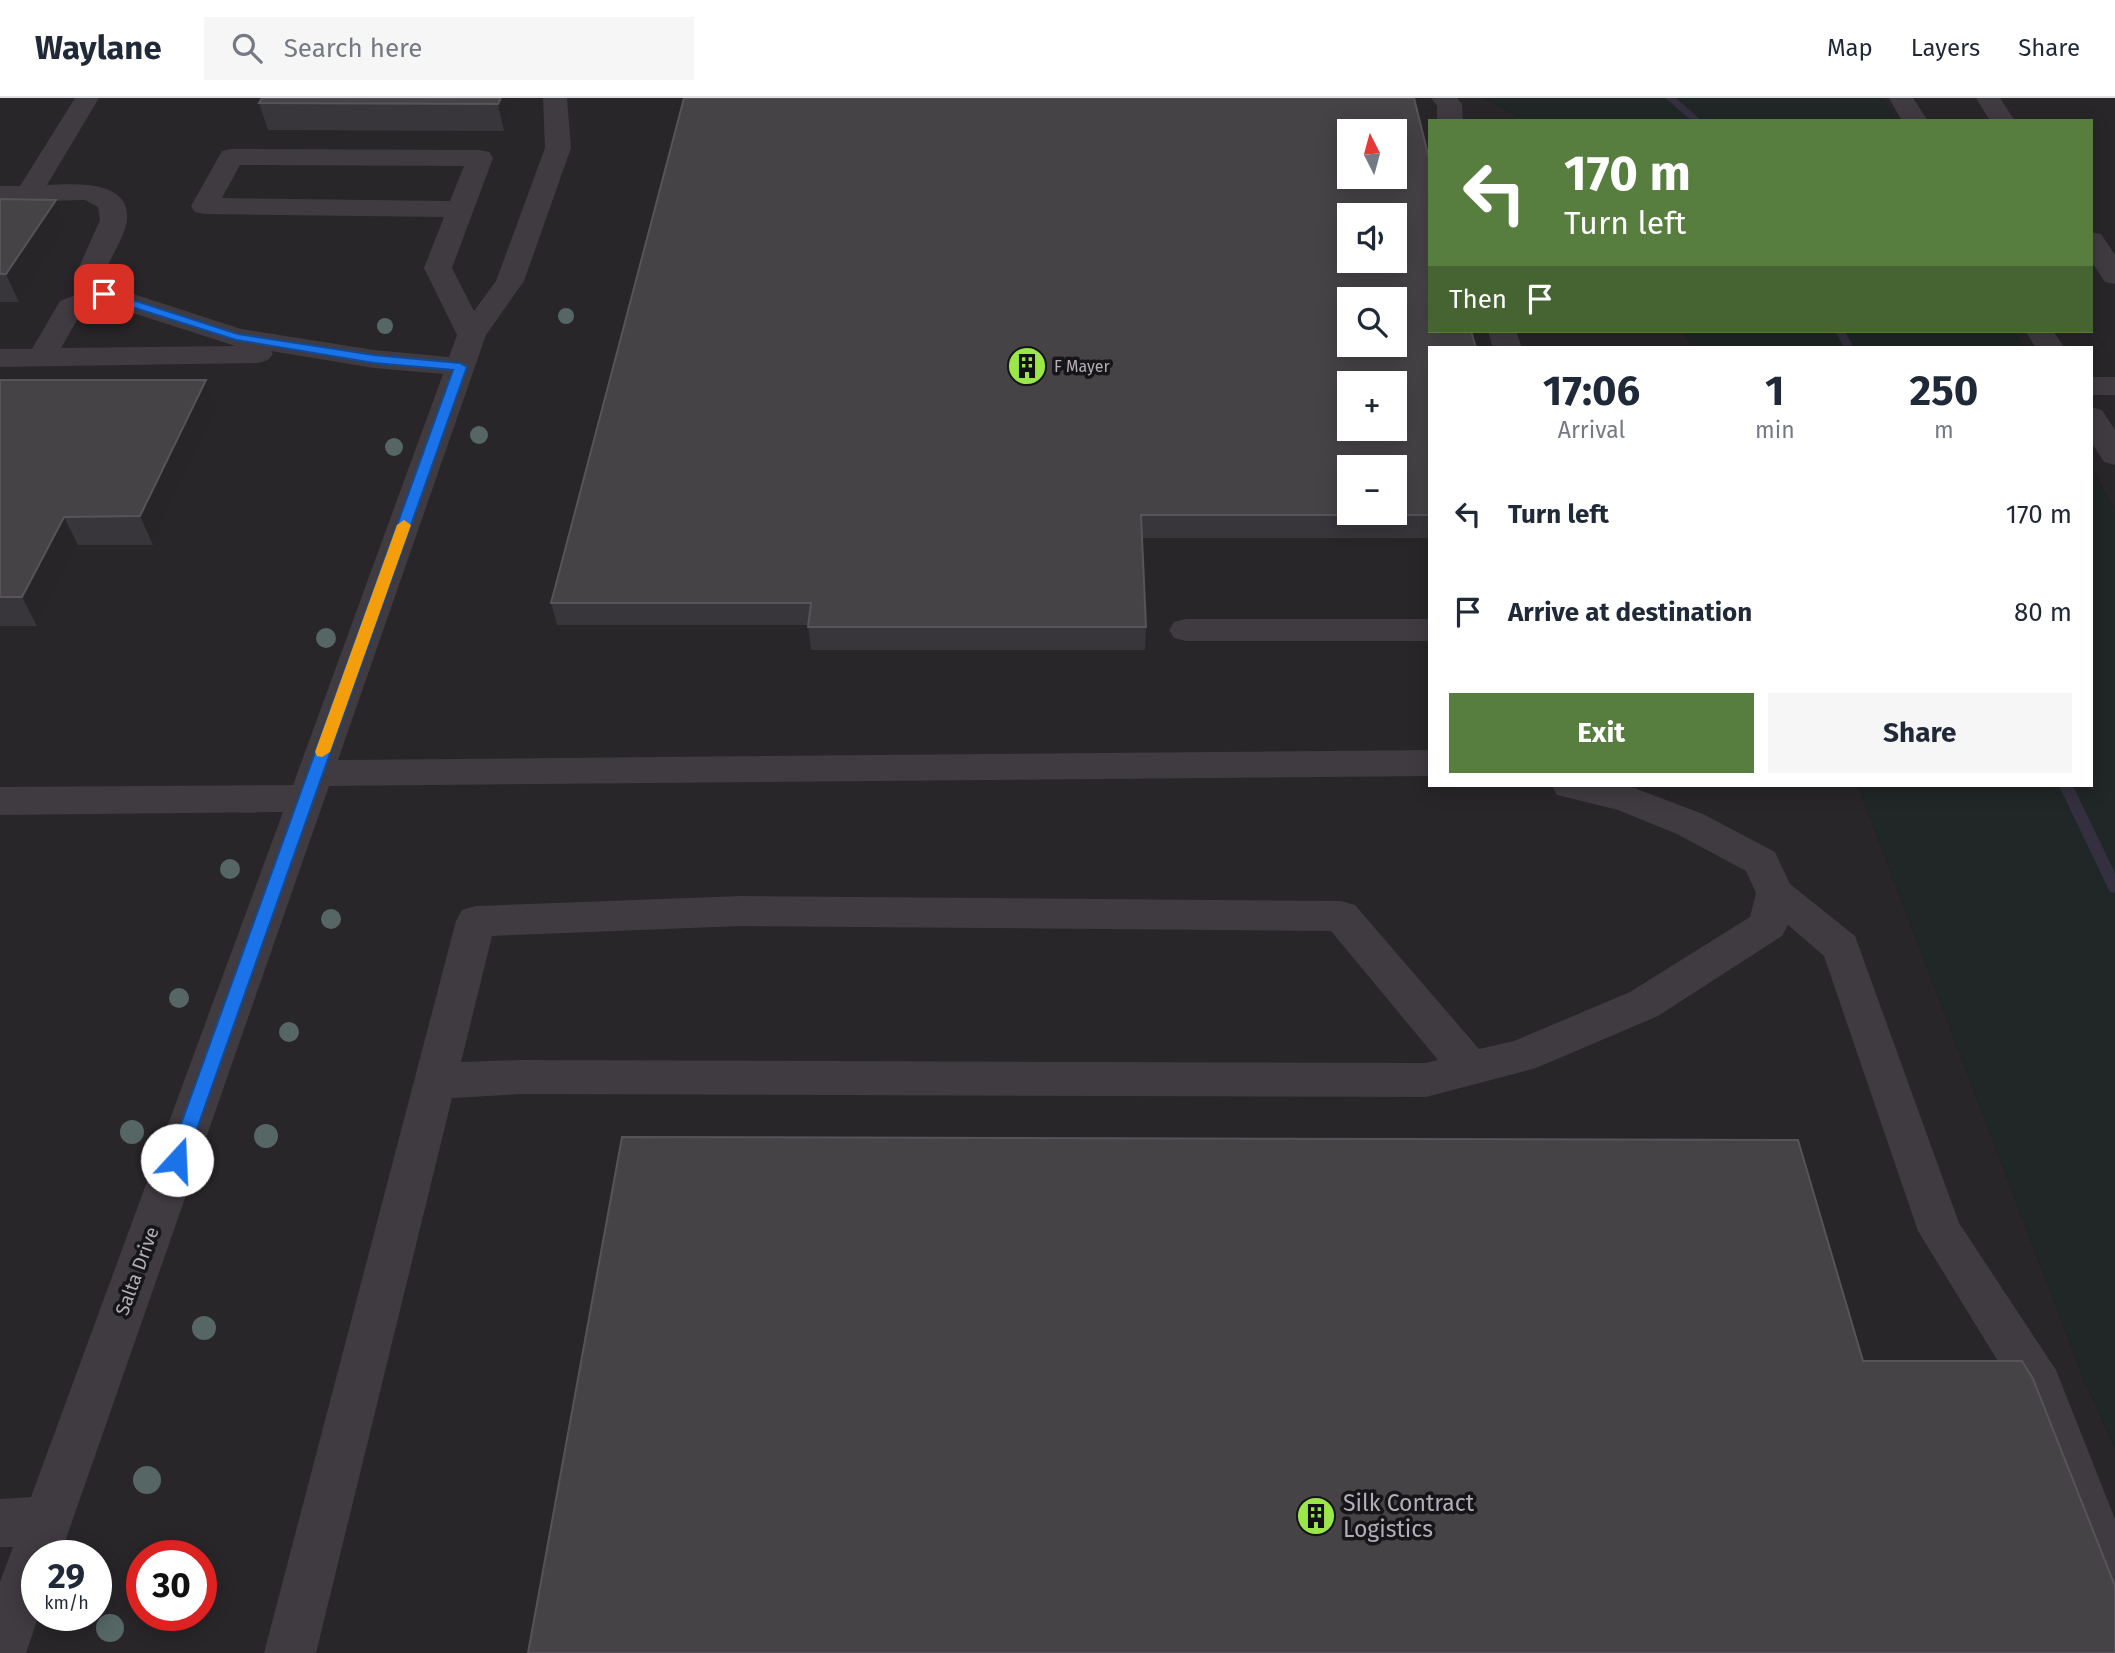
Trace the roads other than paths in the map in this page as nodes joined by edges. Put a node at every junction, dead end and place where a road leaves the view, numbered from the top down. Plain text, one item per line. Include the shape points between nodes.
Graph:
1 (87, 98) edge
2 (555, 98) edge
3 (1443, 98) edge
4 (1901, 98) edge
5 (1988, 98) edge
6 (1450, 119) edge
7 (1914, 119) edge
8 (2002, 119) edge
9 (29, 193) junction
10 (0, 194) edge
11 (460, 209) junction
12 (2093, 243) edge
13 (2115, 276) edge
14 (104, 294) junction
15 (316, 349) junction
16 (466, 351) junction
17 (0, 358) edge
18 (41, 358) junction
19 (2093, 386) edge
20 (2115, 386) edge
21 (1186, 630) dead end
22 (1428, 630) edge
23 (1428, 764) edge
24 (310, 786) junction
25 (1574, 787) edge
26 (0, 801) edge
27 (1775, 893) junction
28 (1471, 1069) junction
29 (435, 1081) junction
30 (47, 1521) junction
31 (0, 1523) edge
32 (2115, 1583) edge
33 (0, 1653) edge
34 (290, 1653) edge

1 - 9 street
2 - 16 street, Salta Drive via 558,148 510,281
3 - 6 street via 1449,104
4 - 7 street
5 - 8 street
9 - 10 street
9 - 14 street via 90,192 111,203 114,220 94,265
11 - 11 street via 244,207 204,206 231,157 480,158
11 - 16 street via 438,268
12 - 13 street
14 - 15 street via 236,337
14 - 18 street via 70,307
15 - 16 street via 374,359
15 - 18 street via 241,355
16 - 24 street, Salta Drive
17 - 18 street
19 - 20 street
21 - 22 street
23 - 24 street
24 - 26 street
24 - 30 street, Salta Drive
25 - 27 street via 1625,799 1690,824 1761,862
27 - 28 street via 1768,925 1644,1004 1521,1056
27 - 32 street via 1841,947 1940,1231 2039,1386
28 - 29 street via 1426,1080 521,1077
28 - 29 street via 1341,916 741,911 476,921
29 - 34 street
30 - 31 street
30 - 33 street, Salta Drive

